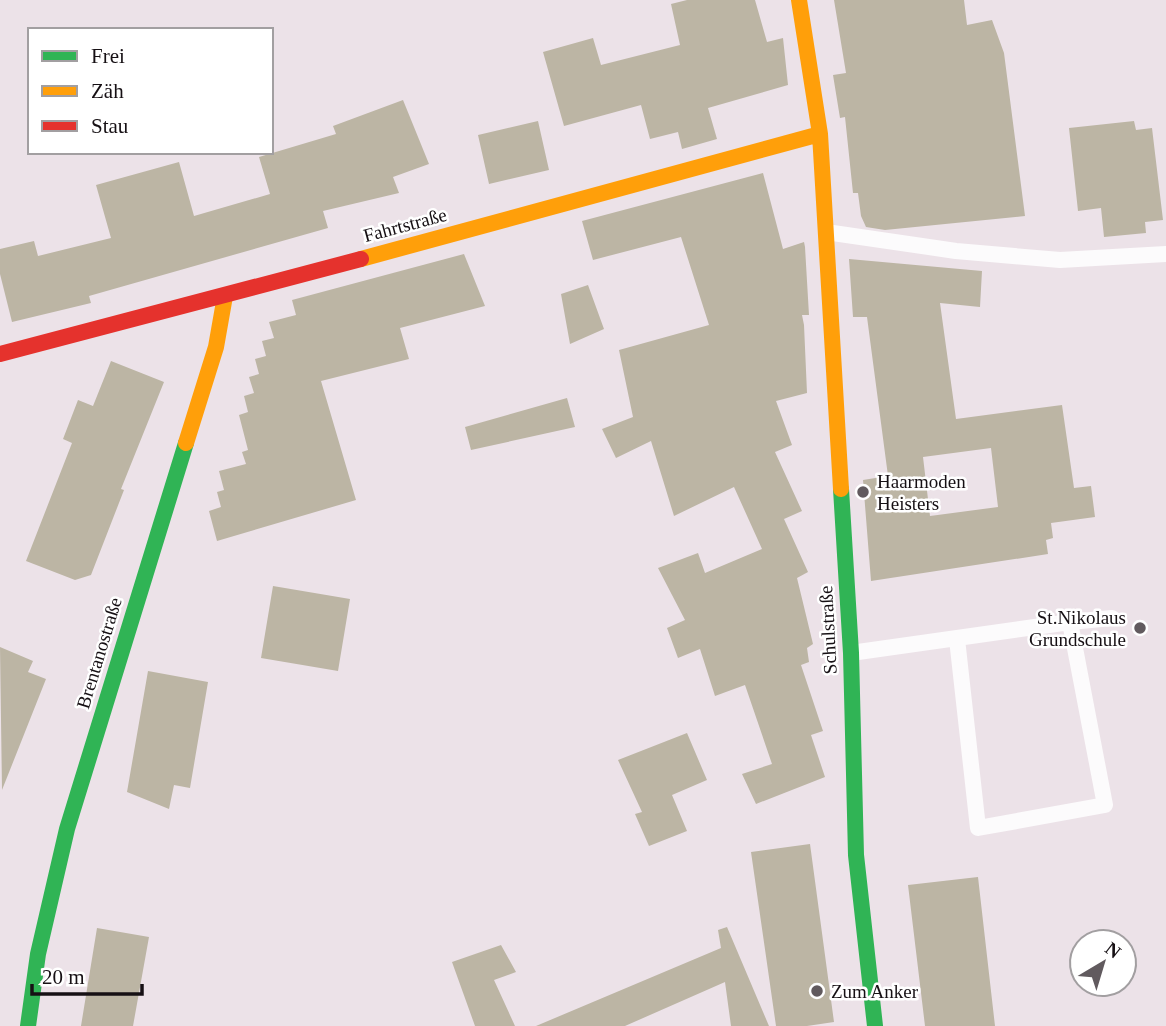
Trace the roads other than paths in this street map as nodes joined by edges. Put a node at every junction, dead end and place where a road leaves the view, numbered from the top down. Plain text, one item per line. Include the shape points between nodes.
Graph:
1 (799, 0) edge
2 (820, 134) junction
3 (826, 232) junction
4 (1166, 254) edge
5 (225, 296) junction
6 (0, 354) edge
7 (1112, 618) dead end
8 (1070, 622) junction
9 (957, 639) junction
10 (851, 653) junction
11 (28, 1026) edge
12 (875, 1026) edge

1 - 2 street, Schulstraße
2 - 3 street, Schulstraße
2 - 5 street, Fahrtstraße
3 - 4 lane via 1060,260
3 - 10 street, Schulstraße
5 - 6 street, Fahrtstraße
5 - 11 street, Brentanostraße via 216,348 67,829 38,954
7 - 8 lane
8 - 9 lane
8 - 9 lane via 1105,805 978,828
9 - 10 lane
10 - 12 street, Schulstraße via 856,856

